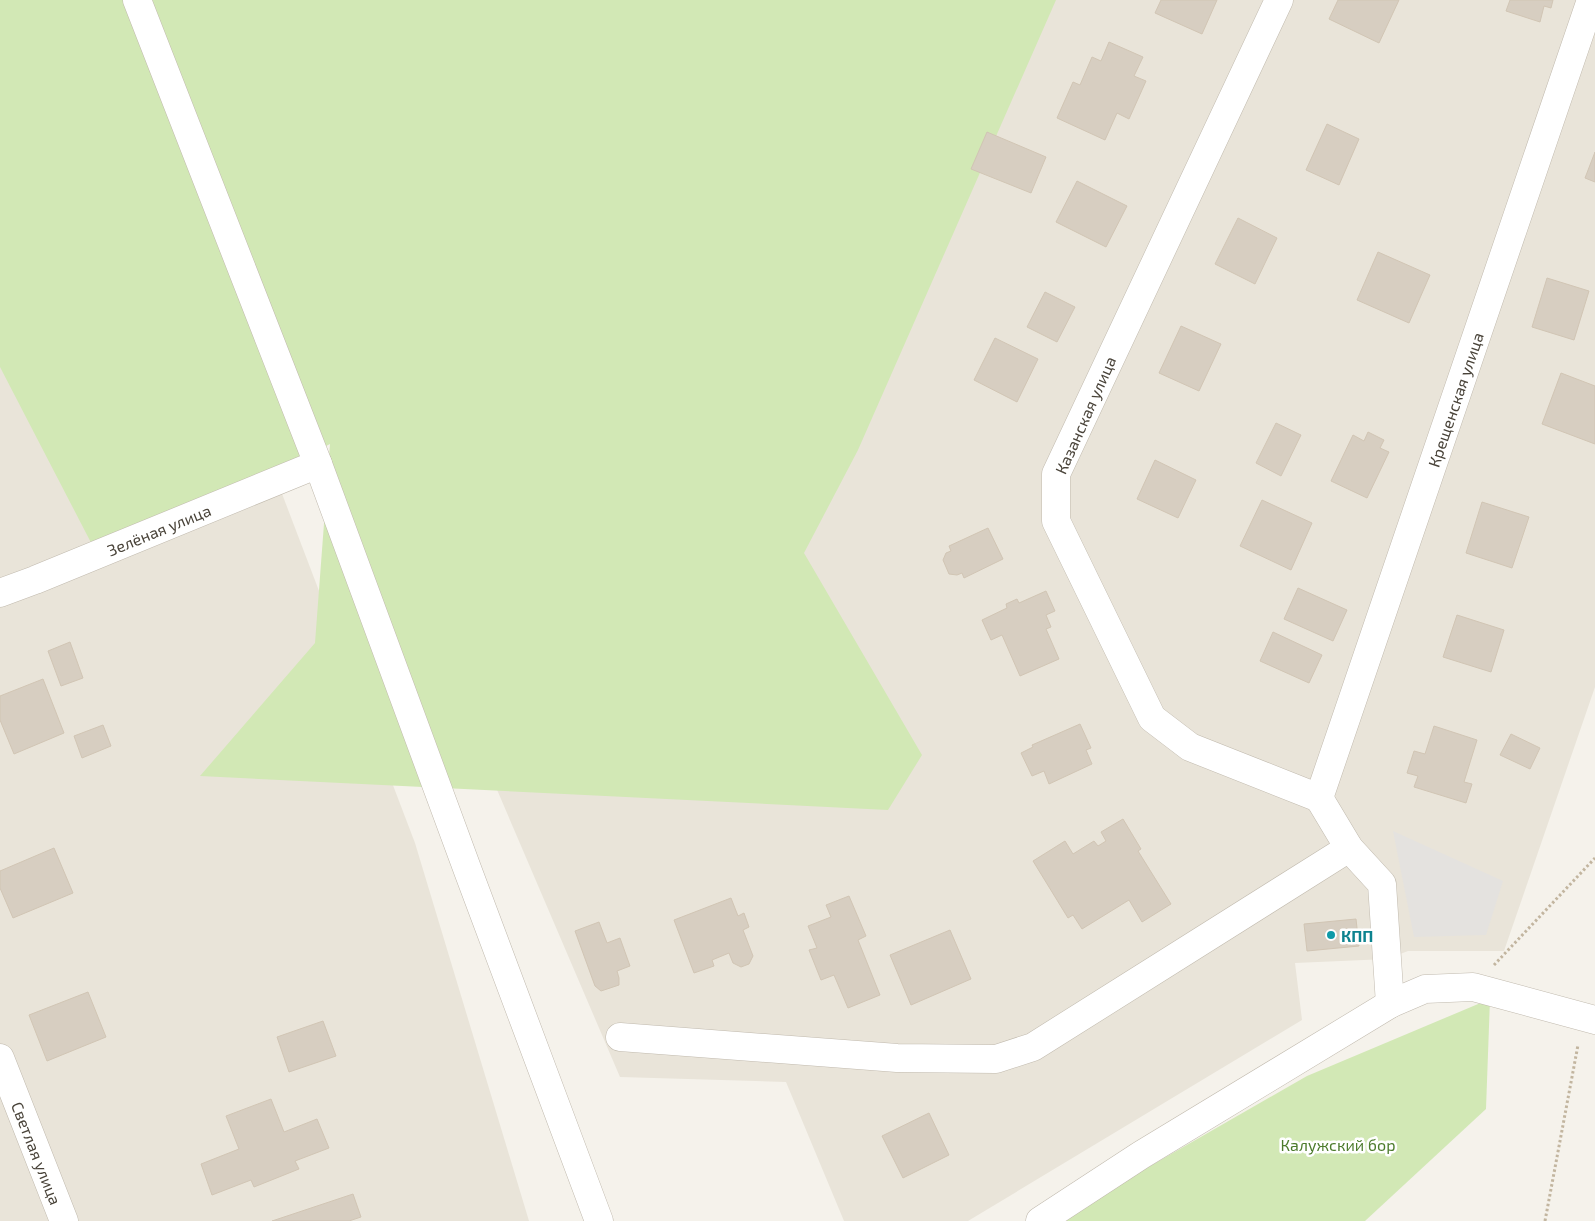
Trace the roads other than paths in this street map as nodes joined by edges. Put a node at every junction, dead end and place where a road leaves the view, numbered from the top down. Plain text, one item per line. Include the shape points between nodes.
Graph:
1 (137, 0) edge
2 (1279, 0) edge
3 (1591, 0) edge
4 (318, 464) junction
5 (0, 593) edge
6 (1319, 798) junction
7 (1349, 848) junction
8 (1390, 1004) junction
9 (1589, 1018) edge
10 (620, 1037) dead end
11 (2, 1071) edge
12 (64, 1221) edge
13 (600, 1221) edge
14 (1040, 1221) edge

1 - 4 street
2 - 6 street, Казанская улица via 1056,474 1056,521 1152,718 1190,747
3 - 6 street, Крещенская улица
4 - 5 street, Зелёная улица
4 - 13 street
6 - 7 street
7 - 8 street via 1382,884
7 - 10 street via 1033,1047 996,1059 897,1058
8 - 9 street via 1425,990 1473,987
8 - 14 street via 1141,1155
11 - 12 street, Светлая улица

